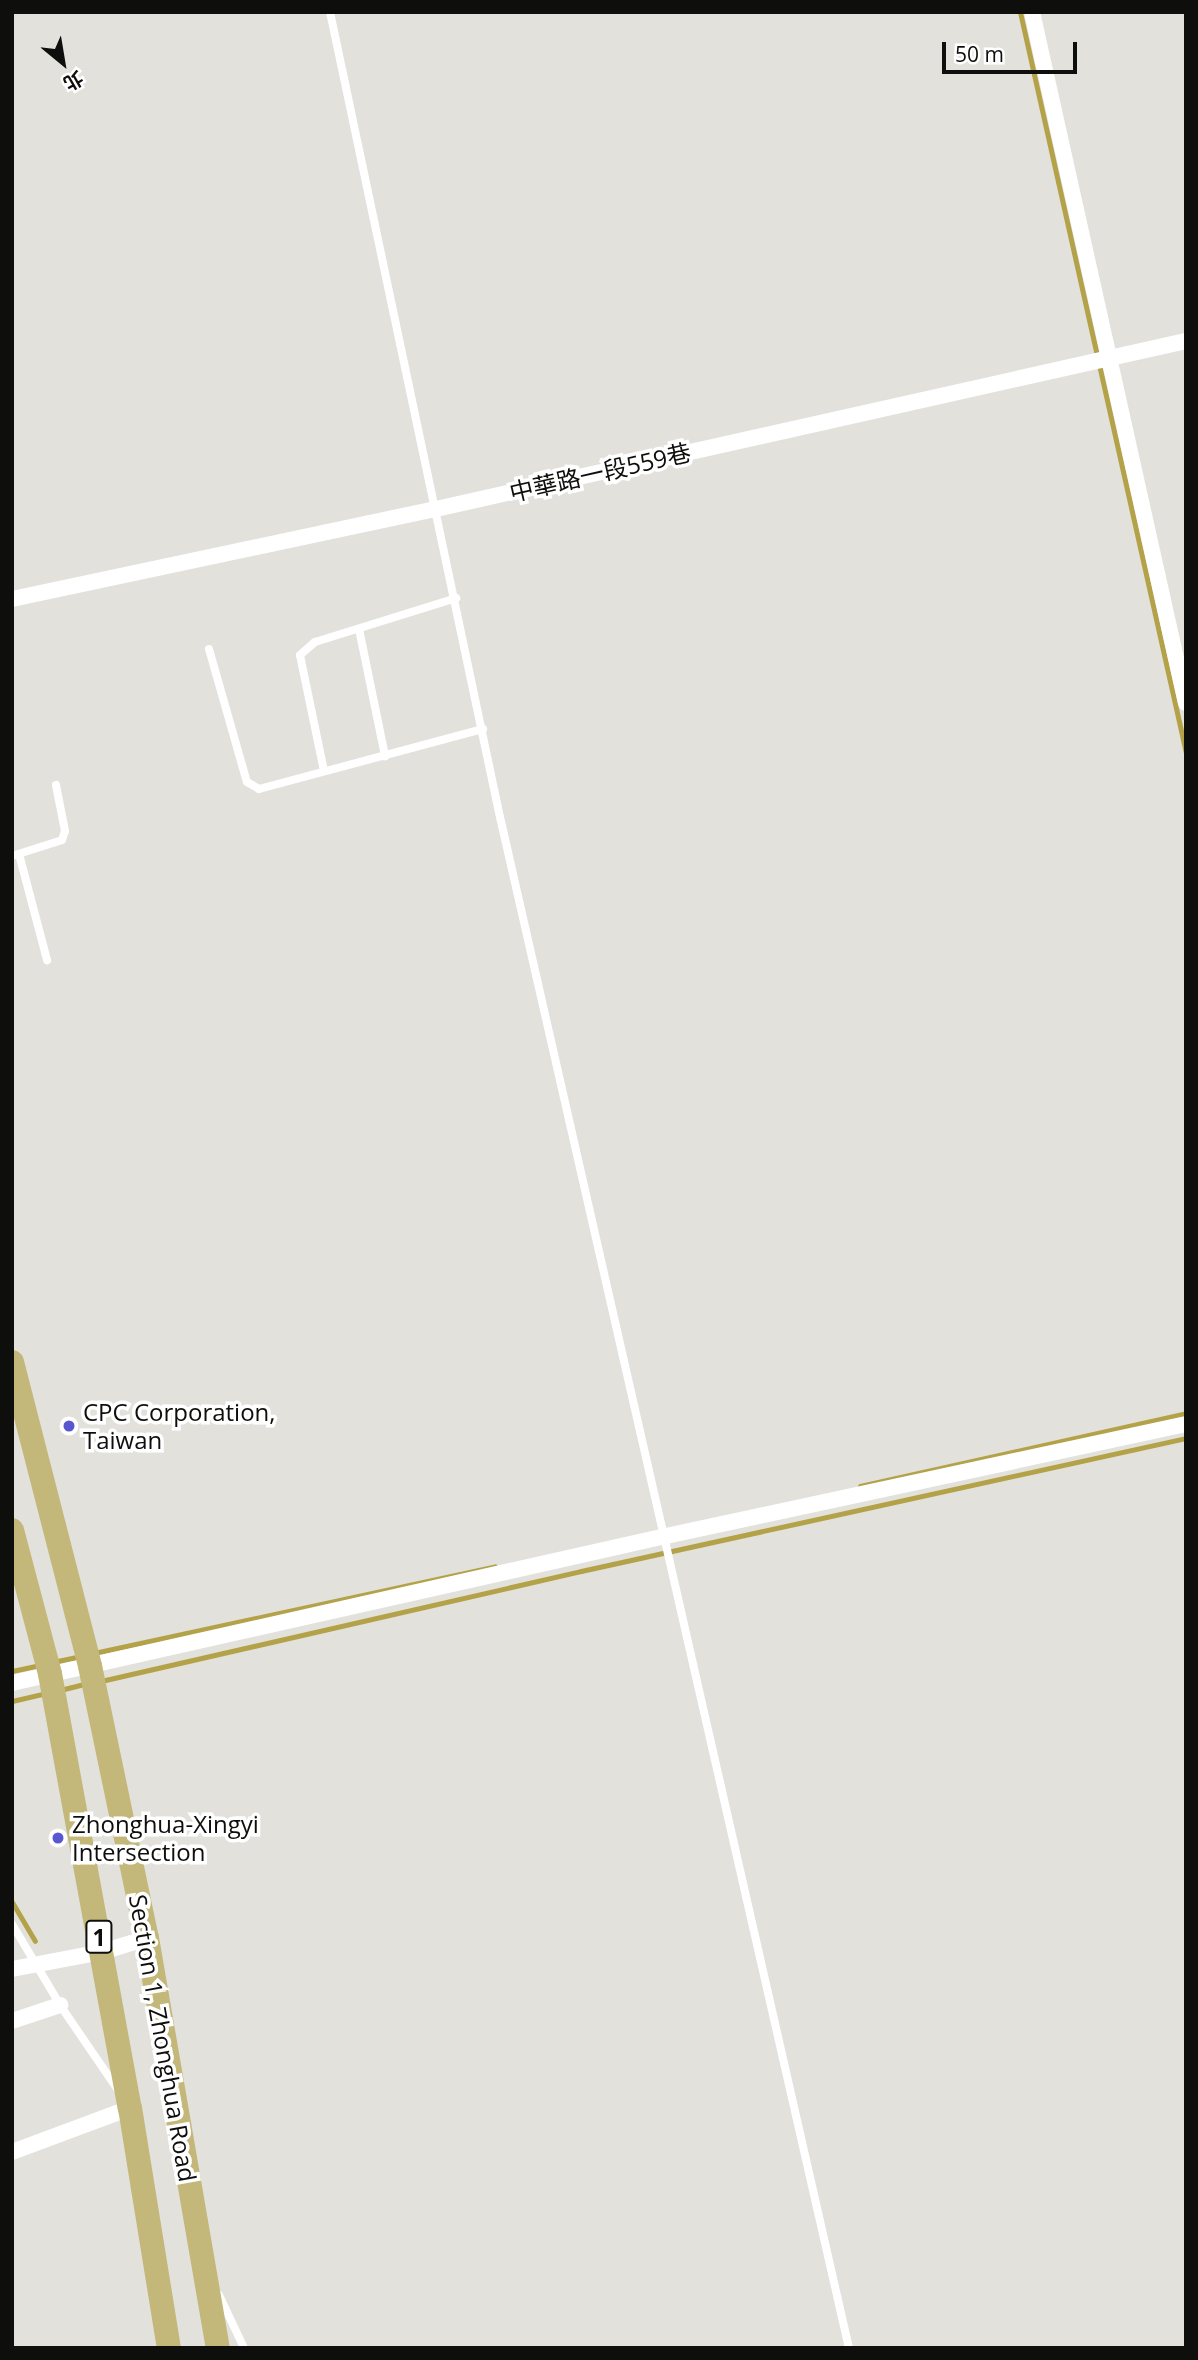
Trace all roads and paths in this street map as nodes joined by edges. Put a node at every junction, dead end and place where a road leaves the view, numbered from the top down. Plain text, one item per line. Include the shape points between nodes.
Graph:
1 (330, 12) edge
2 (1032, 12) edge
3 (1186, 341) edge
4 (1109, 358) junction
5 (436, 509) junction
6 (456, 598) junction
7 (12, 599) edge
8 (359, 629) junction
9 (209, 649) dead end
10 (1186, 703) edge
11 (483, 729) junction
12 (385, 755) junction
13 (324, 771) junction
14 (56, 785) dead end
15 (15, 855) edge
16 (47, 960) dead end
17 (12, 1362) edge
18 (1186, 1424) edge
19 (12, 1530) edge
20 (666, 1536) junction
21 (90, 1666) junction
22 (50, 1674) junction
23 (12, 1684) edge
24 (12, 1924) edge
25 (148, 1938) junction
26 (102, 1952) junction
27 (36, 1965) junction
28 (12, 1969) edge
29 (60, 2005) junction
30 (12, 2021) edge
31 (130, 2108) junction
32 (12, 2152) edge
33 (203, 2261) junction
34 (169, 2348) edge
35 (218, 2348) edge
36 (244, 2348) edge
37 (849, 2348) edge

1 - 5 lane
2 - 4 street
3 - 4 street, 中華路一段559巷
4 - 5 street, 中華路一段559巷
4 - 10 street
5 - 6 lane
5 - 7 street, 中華路一段559巷
6 - 8 lane
6 - 11 lane
8 - 12 lane
8 - 13 lane via 315,642 300,655
9 - 13 lane via 247,782 259,789
11 - 12 lane
11 - 20 lane
12 - 13 lane
14 - 15 lane via 65,831 62,840
15 - 16 lane
17 - 21 main road, Section 1, Zhonghua Road / 1
18 - 20 street
19 - 22 main road, Section 1, Zhonghua Road / 1
20 - 21 street
20 - 37 lane
21 - 22 street
21 - 25 main road, Section 1, Zhonghua Road / 1
22 - 23 street
22 - 26 main road, Section 1, Zhonghua Road / 1
24 - 27 lane
25 - 26 street
25 - 33 main road, Section 1, Zhonghua Road / 1
26 - 27 street
26 - 31 main road, Section 1, Zhonghua Road / 1
27 - 28 street
27 - 29 lane
29 - 30 street
29 - 31 lane
31 - 32 street
31 - 34 main road, Section 1, Zhonghua Road / 1
33 - 35 main road, Section 1, Zhonghua Road / 1
33 - 36 lane

